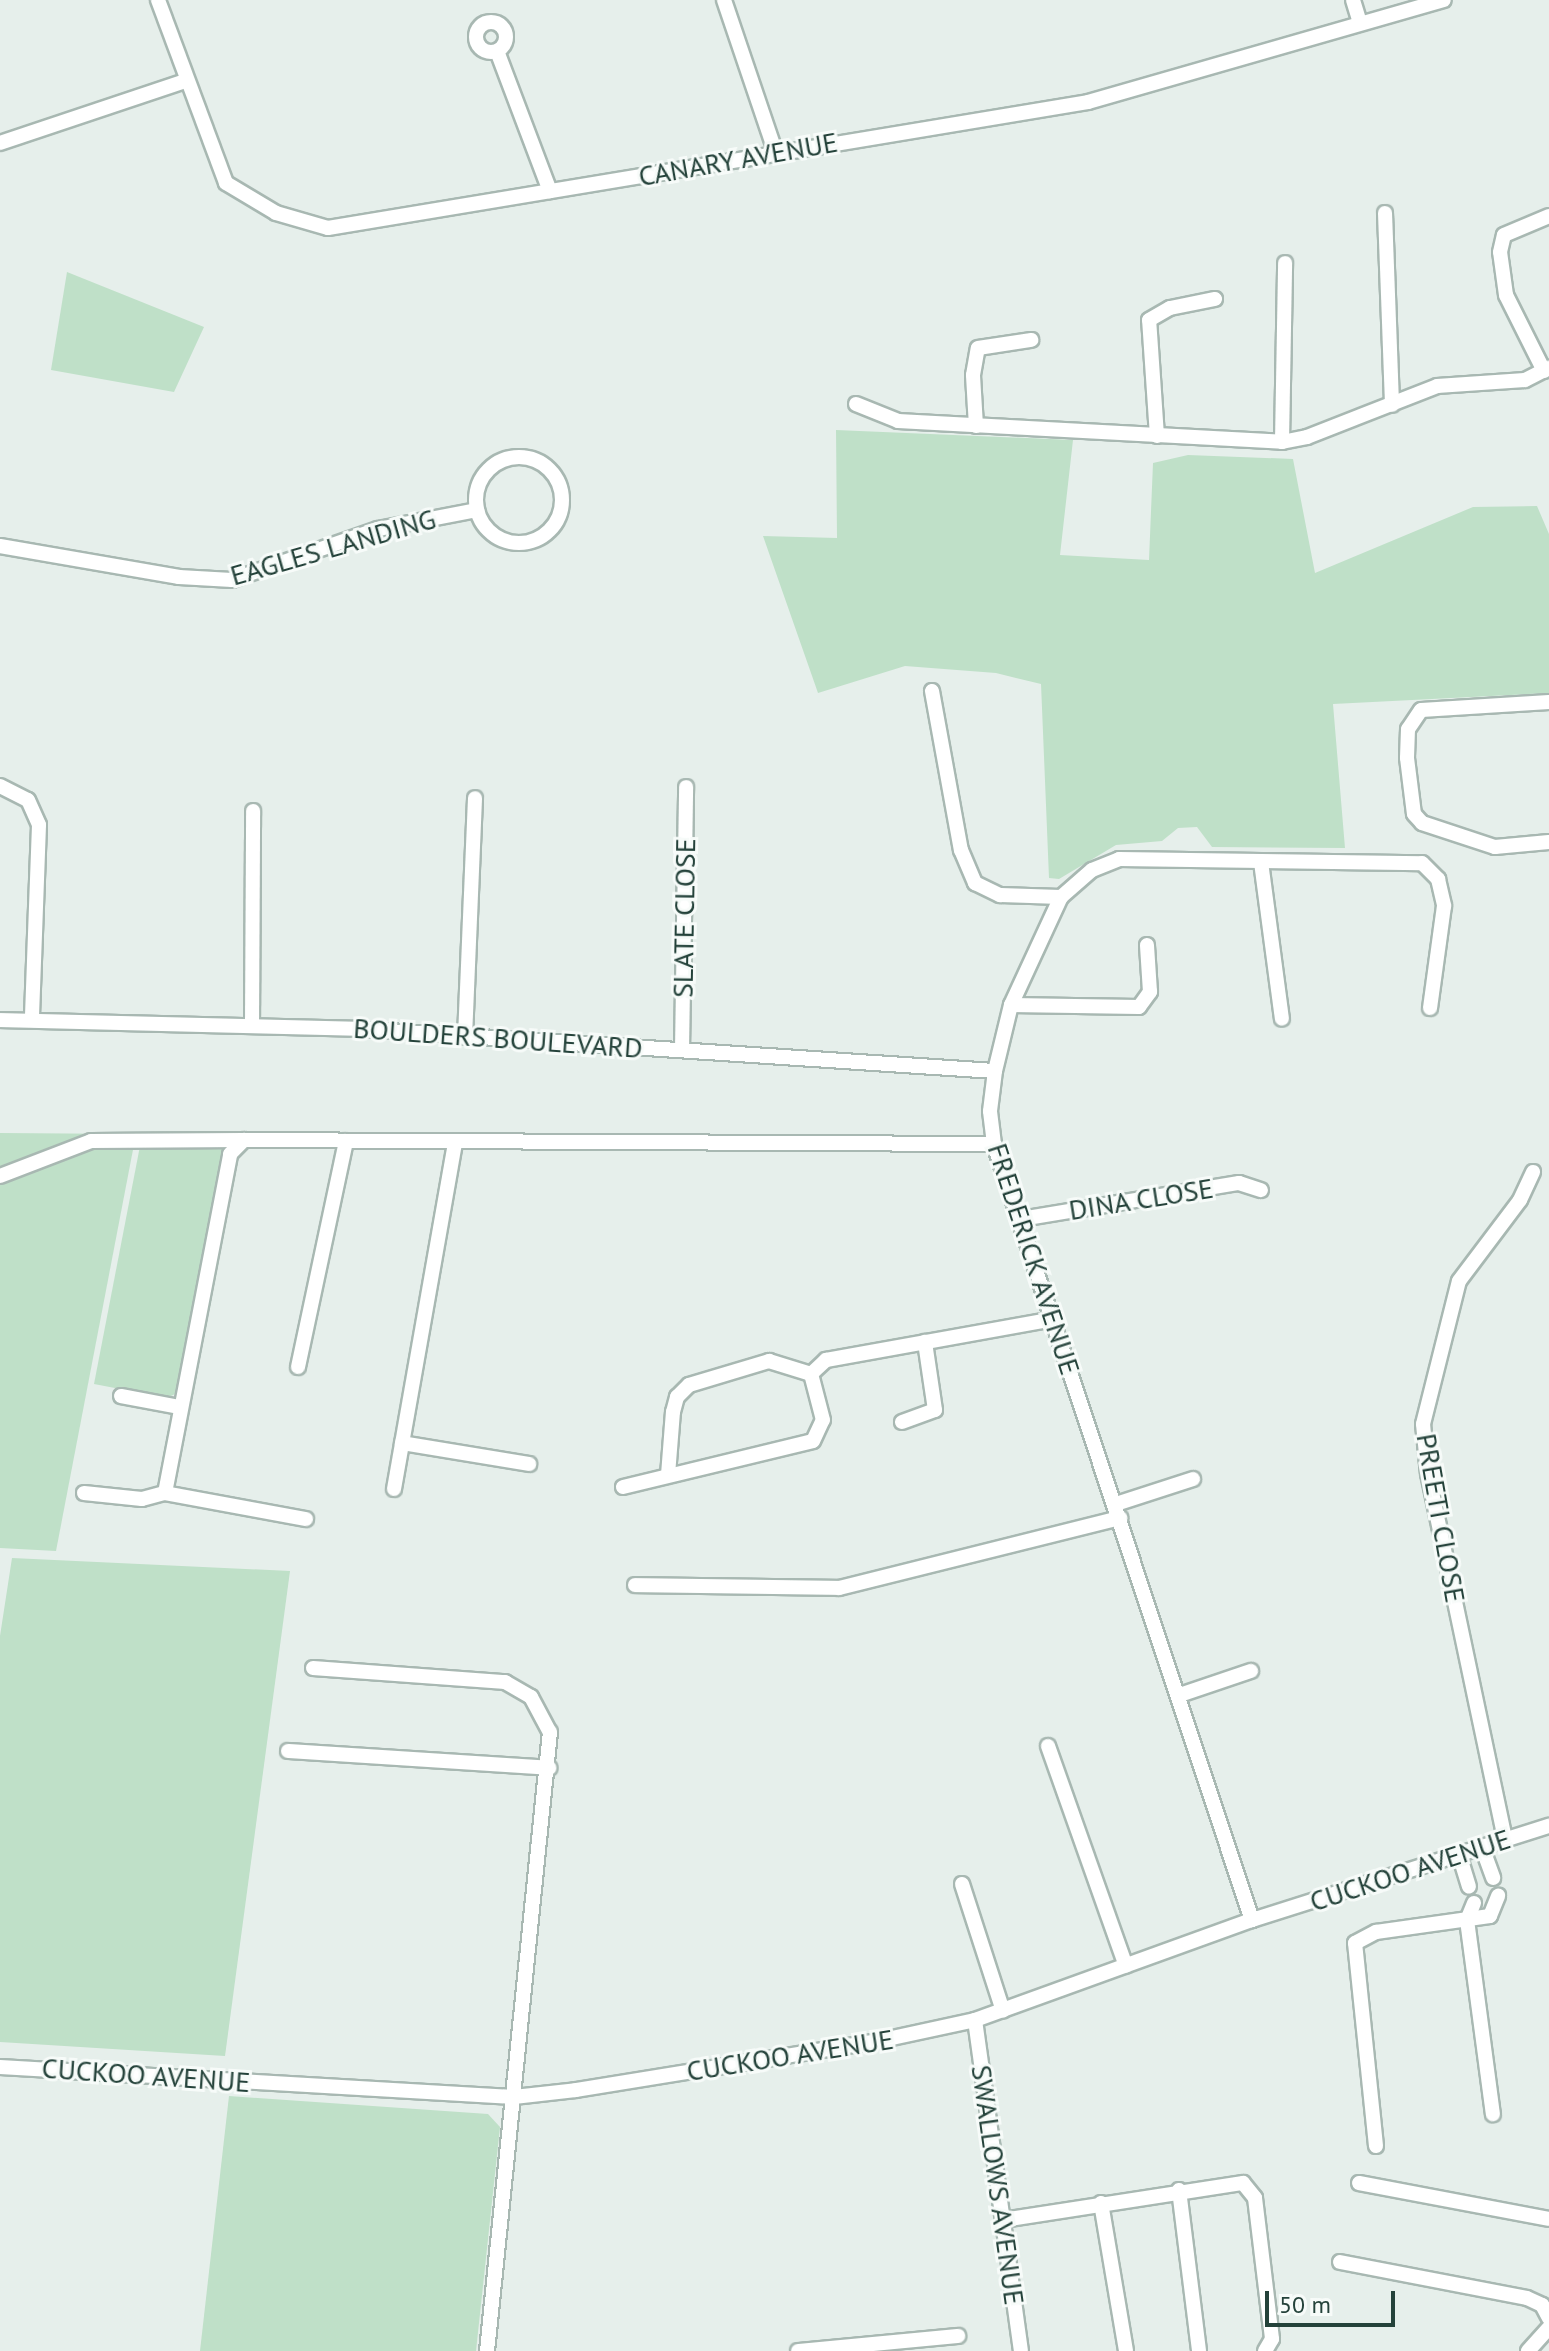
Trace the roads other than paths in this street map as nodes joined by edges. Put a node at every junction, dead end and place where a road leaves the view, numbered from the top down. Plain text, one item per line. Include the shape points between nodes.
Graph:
1 (158, 0) edge
2 (724, 0) edge
3 (1353, 0) edge
4 (1444, 0) edge
5 (1360, 23) junction
6 (497, 51) dead end
7 (185, 81) junction
8 (0, 143) edge
9 (775, 151) junction
10 (550, 191) junction
11 (1385, 213) dead end
12 (1549, 216) edge
13 (1285, 263) dead end
14 (1215, 299) dead end
15 (1031, 340) dead end
16 (1546, 369) edge
17 (856, 404) dead end
18 (1392, 405) junction
19 (976, 426) junction
20 (1157, 436) junction
21 (1282, 442) junction
22 (477, 510) junction
23 (0, 546) edge
24 (932, 691) dead end
25 (1549, 702) edge
26 (0, 786) edge
27 (686, 787) dead end
28 (475, 798) dead end
29 (253, 811) dead end
30 (1549, 842) edge
31 (1261, 862) junction
32 (1061, 897) junction
33 (1147, 945) dead end
34 (1011, 1005) junction
35 (1430, 1008) dead end
36 (1282, 1019) dead end
37 (0, 1020) edge
38 (32, 1020) junction
39 (252, 1025) junction
40 (465, 1037) junction
41 (682, 1050) junction
42 (995, 1071) junction
43 (244, 1140) junction
44 (346, 1141) junction
45 (455, 1143) junction
46 (994, 1144) junction
47 (1533, 1172) dead end
48 (0, 1176) edge
49 (1261, 1190) dead end
50 (1021, 1219) junction
51 (1053, 1319) junction
52 (925, 1342) junction
53 (298, 1367) dead end
54 (811, 1374) junction
55 (121, 1396) dead end
56 (180, 1407) junction
57 (902, 1422) dead end
58 (402, 1443) junction
59 (529, 1464) dead end
60 (668, 1475) junction
61 (1193, 1479) dead end
62 (623, 1487) dead end
63 (394, 1489) dead end
64 (84, 1493) dead end
65 (165, 1493) junction
66 (1118, 1511) junction
67 (306, 1519) dead end
68 (635, 1585) dead end
69 (313, 1668) dead end
70 (1251, 1671) dead end
71 (1180, 1695) junction
72 (1048, 1746) dead end
73 (288, 1751) dead end
74 (549, 1768) junction
75 (1549, 1826) edge
76 (1505, 1839) junction
77 (1482, 1847) junction
78 (1459, 1854) junction
79 (1493, 1878) dead end
80 (962, 1884) dead end
81 (1469, 1886) dead end
82 (1498, 1896) dead end
83 (1474, 1903) dead end
84 (1252, 1920) junction
85 (1467, 1920) junction
86 (1126, 1966) junction
87 (1003, 2011) junction
88 (975, 2020) junction
89 (0, 2067) edge
90 (514, 2097) junction
91 (1493, 2114) dead end
92 (1376, 2146) dead end
93 (1359, 2183) dead end
94 (1179, 2190) junction
95 (1101, 2203) junction
96 (1549, 2219) edge
97 (1003, 2220) junction
98 (1340, 2262) dead end
99 (1549, 2318) edge
100 (1549, 2328) edge
101 (958, 2336) dead end
102 (487, 2351) edge
103 (798, 2351) edge
104 (1021, 2351) edge
105 (1126, 2351) edge
106 (1199, 2351) edge
107 (1265, 2351) edge
108 (1528, 2351) edge

1 - 7 street, CANARY AVENUE
2 - 9 street
3 - 5 street
4 - 5 street, CANARY AVENUE
5 - 9 street, CANARY AVENUE via 1088,102
6 - 10 street
7 - 8 street
7 - 10 street, CANARY AVENUE via 226,183 252,202 303,224 356,226
9 - 10 street, CANARY AVENUE
11 - 18 street
12 - 16 street via 1504,235 1500,252 1506,295
13 - 21 street
14 - 20 street via 1170,308 1149,320
15 - 19 street via 978,348 973,366
16 - 18 street via 1525,380 1437,386
17 - 19 street via 898,421
18 - 21 street
19 - 20 street
20 - 21 street
22 - 22 street via 484,474 515,456 549,469 561,490 560,514 535,540 499,538
22 - 23 street, EAGLES LANDING via 378,529 232,580 179,577
24 - 32 street via 961,850 975,883 1000,895
25 - 30 street via 1421,710 1412,717 1407,758 1414,814 1434,830 1495,847
26 - 38 street via 28,800 39,825
27 - 41 street, SLATE CLOSE
28 - 40 street
29 - 39 street
31 - 32 street, FREDERICK AVENUE via 1119,859 1092,870
31 - 35 street, FREDERICK AVENUE via 1410,861 1431,869 1442,893 1445,923
31 - 36 street
32 - 34 street, FREDERICK AVENUE
33 - 34 street via 1150,992 1139,1007
34 - 42 street, FREDERICK AVENUE
37 - 38 street, BOULDERS BOULEVARD
38 - 39 street, BOULDERS BOULEVARD
39 - 40 street, BOULDERS BOULEVARD
40 - 41 street, BOULDERS BOULEVARD
41 - 42 street, BOULDERS BOULEVARD
42 - 46 street, FREDERICK AVENUE via 990,1111
43 - 44 street
43 - 48 street via 91,1141
43 - 56 street via 230,1154
44 - 45 street
44 - 53 street
45 - 46 street
45 - 58 street
46 - 50 street, FREDERICK AVENUE
47 - 76 street, PREETI CLOSE via 1520,1200 1459,1281 1423,1424 1428,1474
49 - 50 street, DINA CLOSE via 1239,1183
50 - 51 street, FREDERICK AVENUE
51 - 52 street
51 - 66 street, FREDERICK AVENUE
52 - 54 street via 826,1360
52 - 57 street via 935,1410
54 - 60 street via 823,1420 813,1441
54 - 60 street via 769,1361 689,1385 677,1397 673,1412
55 - 56 street
56 - 65 street
58 - 59 street
58 - 63 street
60 - 62 street
61 - 66 street
64 - 65 street via 142,1499
65 - 67 street
66 - 68 street via 839,1588
66 - 71 street, FREDERICK AVENUE
69 - 74 street via 515,1684 531,1697 550,1732
70 - 71 street
71 - 84 street, FREDERICK AVENUE
72 - 86 street
73 - 74 street
74 - 90 street
75 - 76 street, CUCKOO AVENUE
76 - 77 street, CUCKOO AVENUE
77 - 78 street, CUCKOO AVENUE
77 - 79 street
78 - 81 street
78 - 84 street, CUCKOO AVENUE
80 - 87 street
82 - 85 street via 1496,1912
83 - 85 street
84 - 86 street, CUCKOO AVENUE
85 - 91 street
85 - 92 street via 1376,1932 1355,1943
86 - 87 street, CUCKOO AVENUE
87 - 88 street, CUCKOO AVENUE
88 - 90 street, CUCKOO AVENUE via 878,2041
88 - 97 street, SWALLOWS AVENUE
89 - 90 street, CUCKOO AVENUE
90 - 102 street
93 - 96 street
94 - 95 street
94 - 106 street
94 - 107 street via 1231,2181 1252,2190 1272,2339
95 - 97 street
95 - 105 street
97 - 104 street, SWALLOWS AVENUE
98 - 99 street via 1527,2298 1542,2305
100 - 108 street
101 - 103 street

